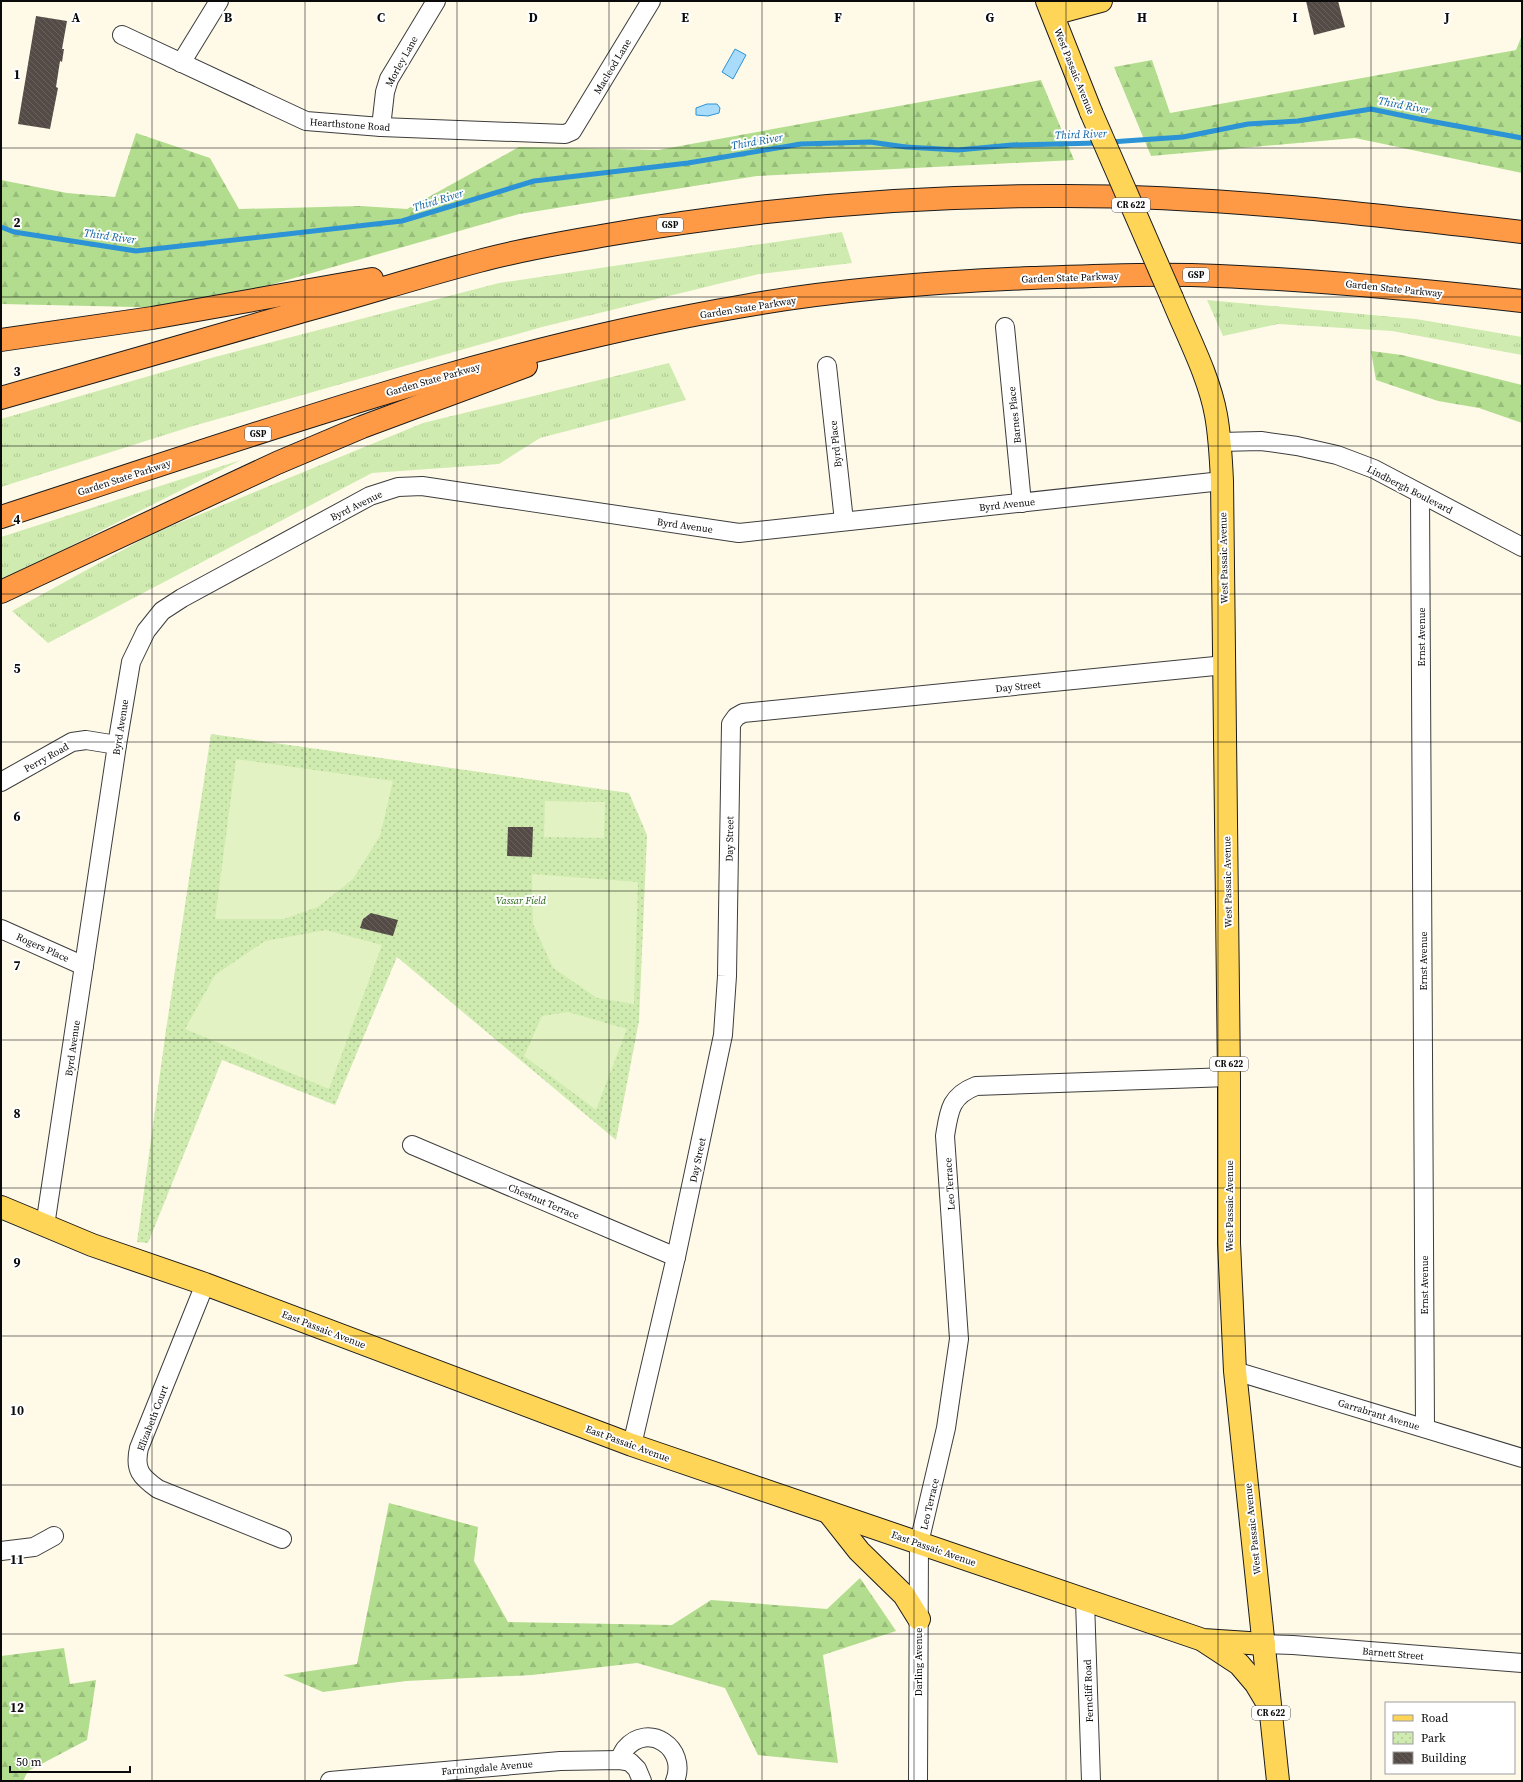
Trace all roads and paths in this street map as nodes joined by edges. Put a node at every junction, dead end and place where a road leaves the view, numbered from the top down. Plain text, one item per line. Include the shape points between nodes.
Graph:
1 (219, 1) edge
2 (436, 1) edge
3 (651, 1) edge
4 (1101, 1) edge
5 (1050, 7) edge
6 (122, 35) dead end
7 (181, 63) junction
8 (381, 127) junction
9 (572, 131) joint
10 (1522, 232) edge
11 (482, 260) junction
12 (1522, 301) edge
13 (630, 327) junction
14 (1005, 327) dead end
15 (1, 340) edge
16 (827, 366) dead end
17 (1, 398) edge
18 (1220, 442) junction
19 (1222, 482) junction
20 (1420, 494) junction
21 (1022, 503) junction
22 (1, 517) edge
23 (844, 521) junction
24 (1522, 547) edge
25 (1, 592) edge
26 (1225, 666) junction
27 (117, 745) junction
28 (1, 782) edge
29 (1, 929) edge
30 (84, 966) junction
31 (1229, 1077) junction
32 (412, 1145) dead end
33 (1, 1207) edge
34 (45, 1226) junction
35 (676, 1257) junction
36 (204, 1284) junction
37 (1235, 1371) junction
38 (1425, 1428) junction
39 (632, 1445) junction
40 (1522, 1458) edge
41 (829, 1512) junction
42 (54, 1536) dead end
43 (282, 1539) dead end
44 (919, 1543) junction
45 (1, 1551) edge
46 (1085, 1601) junction
47 (919, 1619) junction
48 (1203, 1640) junction
49 (1264, 1644) junction
50 (1522, 1663) edge
51 (1270, 1707) junction
52 (619, 1760) junction
53 (459, 1775) edge
54 (330, 1781) edge
55 (642, 1781) edge
56 (675, 1781) edge
57 (918, 1781) edge
58 (1092, 1781) edge
59 (1278, 1781) edge

1 - 7 street
2 - 8 street, Morley Lane via 389,79
3 - 9 street, Macleod Lane
4 - 5 main road
5 - 18 main road, West Passaic Avenue / CR 622, bridge via 1091,112 1209,390
6 - 7 street, Hearthstone Road
7 - 8 street, Hearthstone Road via 306,121
8 - 9 street, Hearthstone Road via 565,134
10 - 11 highway, GSP via 1292,206 1066,196 962,198 823,207 685,222
11 - 15 highway via 228,306
11 - 17 highway, GSP
12 - 13 highway, Garden State Parkway / GSP via 1332,282 1215,276 1097,276 980,280 868,289 746,305
13 - 22 highway, Garden State Parkway / GSP via 516,355 402,388
13 - 25 highway via 362,427 284,460
14 - 21 street, Barnes Place
16 - 23 street, Byrd Place
18 - 19 main road, West Passaic Avenue / CR 622
18 - 20 street, Lindbergh Boulevard via 1261,441 1337,455 1374,469
19 - 21 street, Byrd Avenue
19 - 26 main road, West Passaic Avenue / CR 622
20 - 24 street, Lindbergh Boulevard
20 - 38 street, Ernst Avenue
21 - 23 street, Byrd Avenue
23 - 27 street, Byrd Avenue via 739,533 422,486 398,487 370,496 162,611 146,631 131,662
26 - 31 main road, West Passaic Avenue / CR 622
26 - 35 street, Day Street via 743,713 736,717 731,724 727,968 723,1035
27 - 28 street, Perry Road via 86,740 72,742
27 - 30 street, Byrd Avenue
29 - 30 street, Rogers Place
30 - 34 street, Byrd Avenue
31 - 37 main road, West Passaic Avenue / CR 622 via 1229,1243
31 - 44 street, Leo Terrace via 976,1086 964,1091 954,1102 945,1136 960,1339 946,1428
32 - 35 street, Chestnut Terrace
33 - 34 main road, East Passaic Avenue
34 - 36 main road, East Passaic Avenue
35 - 39 street, Day Street
36 - 39 main road, East Passaic Avenue
36 - 43 street, Elizabeth Court via 139,1448 138,1470 144,1480 158,1489
37 - 38 street, Garrabrant Avenue
37 - 49 main road, West Passaic Avenue / CR 622
38 - 40 street, Garrabrant Avenue
39 - 41 main road, East Passaic Avenue
41 - 44 main road, East Passaic Avenue
41 - 47 main road via 859,1551 904,1595
42 - 45 street via 34,1547
44 - 46 main road, East Passaic Avenue
44 - 47 street, Darling Avenue
46 - 48 main road, East Passaic Avenue
46 - 58 street, Ferncliff Road
47 - 57 street, Darling Avenue
48 - 49 main road, East Passaic Avenue
48 - 51 main road via 1239,1664 1256,1684
49 - 50 street, Barnett Street
49 - 51 main road, West Passaic Avenue / CR 622
51 - 59 main road, West Passaic Avenue / CR 622
52 - 53 street, Farmingdale Avenue via 560,1761
52 - 55 street via 630,1762 637,1769
52 - 56 street via 625,1749 634,1741 659,1739 671,1748 676,1756 678,1766
53 - 54 street, Farmingdale Avenue

